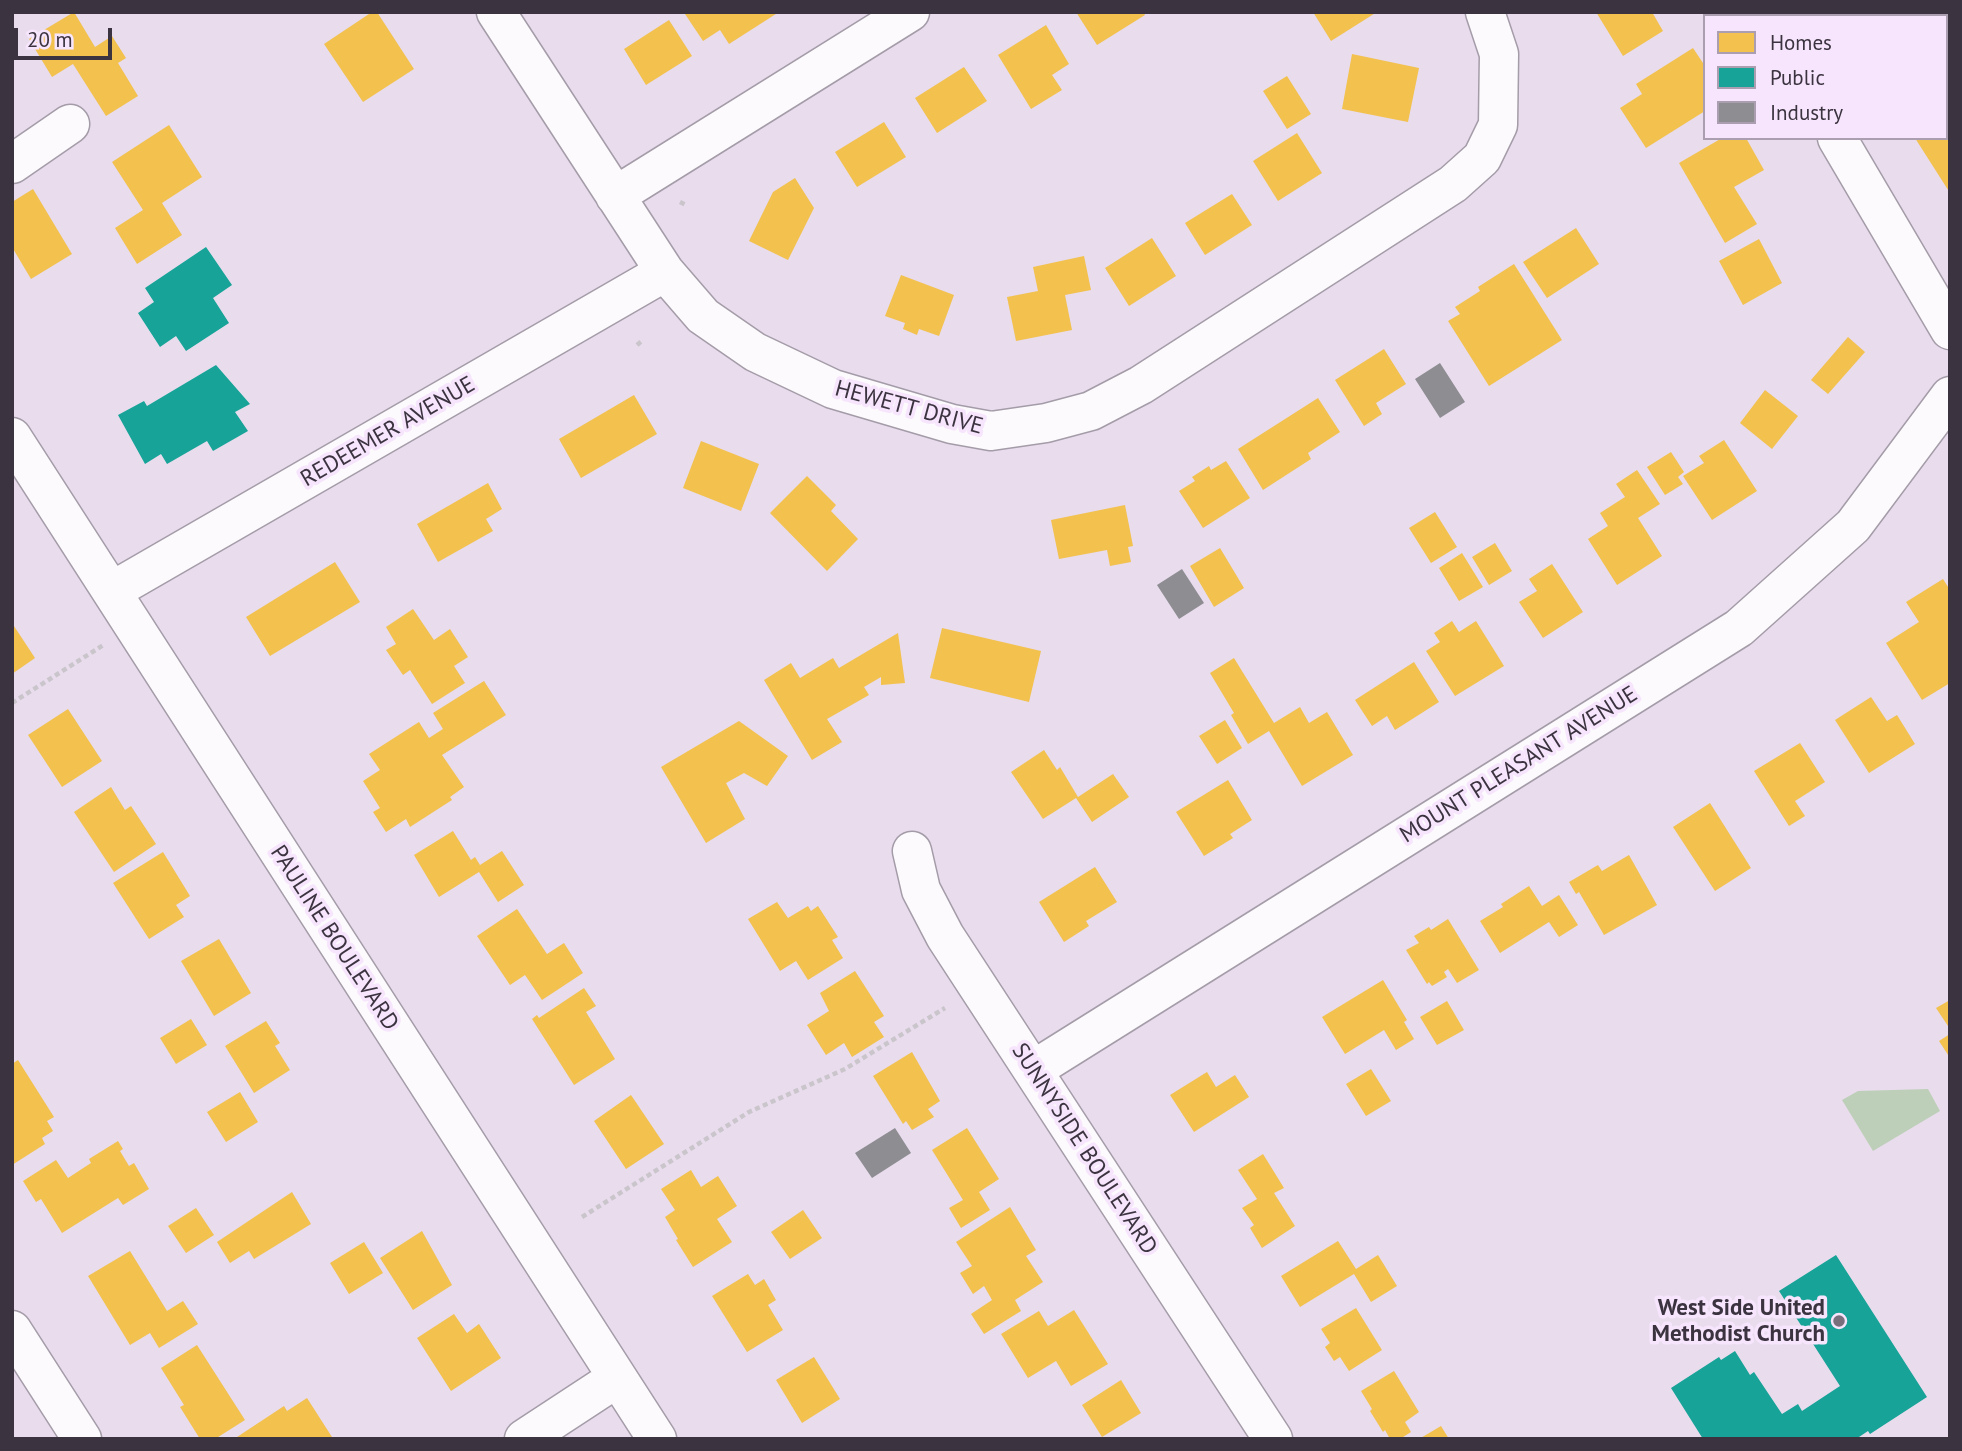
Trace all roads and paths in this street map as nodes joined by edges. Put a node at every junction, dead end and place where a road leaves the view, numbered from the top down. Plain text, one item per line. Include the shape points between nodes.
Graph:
1 (496, 12) edge
2 (911, 12) edge
3 (1485, 12) edge
4 (70, 124) dead end
5 (1838, 140) edge
6 (12, 164) edge
7 (615, 196) junction
8 (665, 272) junction
9 (1950, 330) edge
10 (643, 340) dead end
11 (637, 345) dead end
12 (1950, 396) edge
13 (12, 436) edge
14 (112, 591) junction
15 (108, 642) dead end
16 (12, 703) edge
17 (912, 850) dead end
18 (945, 1008) dead end
19 (1033, 1070) junction
20 (582, 1217) dead end
21 (12, 1330) edge
22 (617, 1378) junction
23 (82, 1439) edge
24 (524, 1439) edge
25 (657, 1439) edge
26 (1273, 1439) edge

1 - 7 street, HEWETT DRIVE
2 - 7 street
3 - 8 street, HEWETT DRIVE via 1499,54 1497,125 1482,158 1441,191 1141,384 1091,411 991,431 833,389 755,352 703,316
4 - 6 street
5 - 9 street
7 - 8 street, HEWETT DRIVE
8 - 14 street, REDEEMER AVENUE
10 - 11 path
12 - 19 street, MOUNT PLEASANT AVENUE via 1853,526 1739,628
13 - 14 street, PAULINE BOULEVARD
14 - 22 street, PAULINE BOULEVARD
15 - 16 path
17 - 19 street, SUNNYSIDE BOULEVARD via 921,890 945,936
18 - 20 path via 845,1069 749,1112
19 - 26 street, SUNNYSIDE BOULEVARD
21 - 23 street
22 - 24 street
22 - 25 street, PAULINE BOULEVARD

